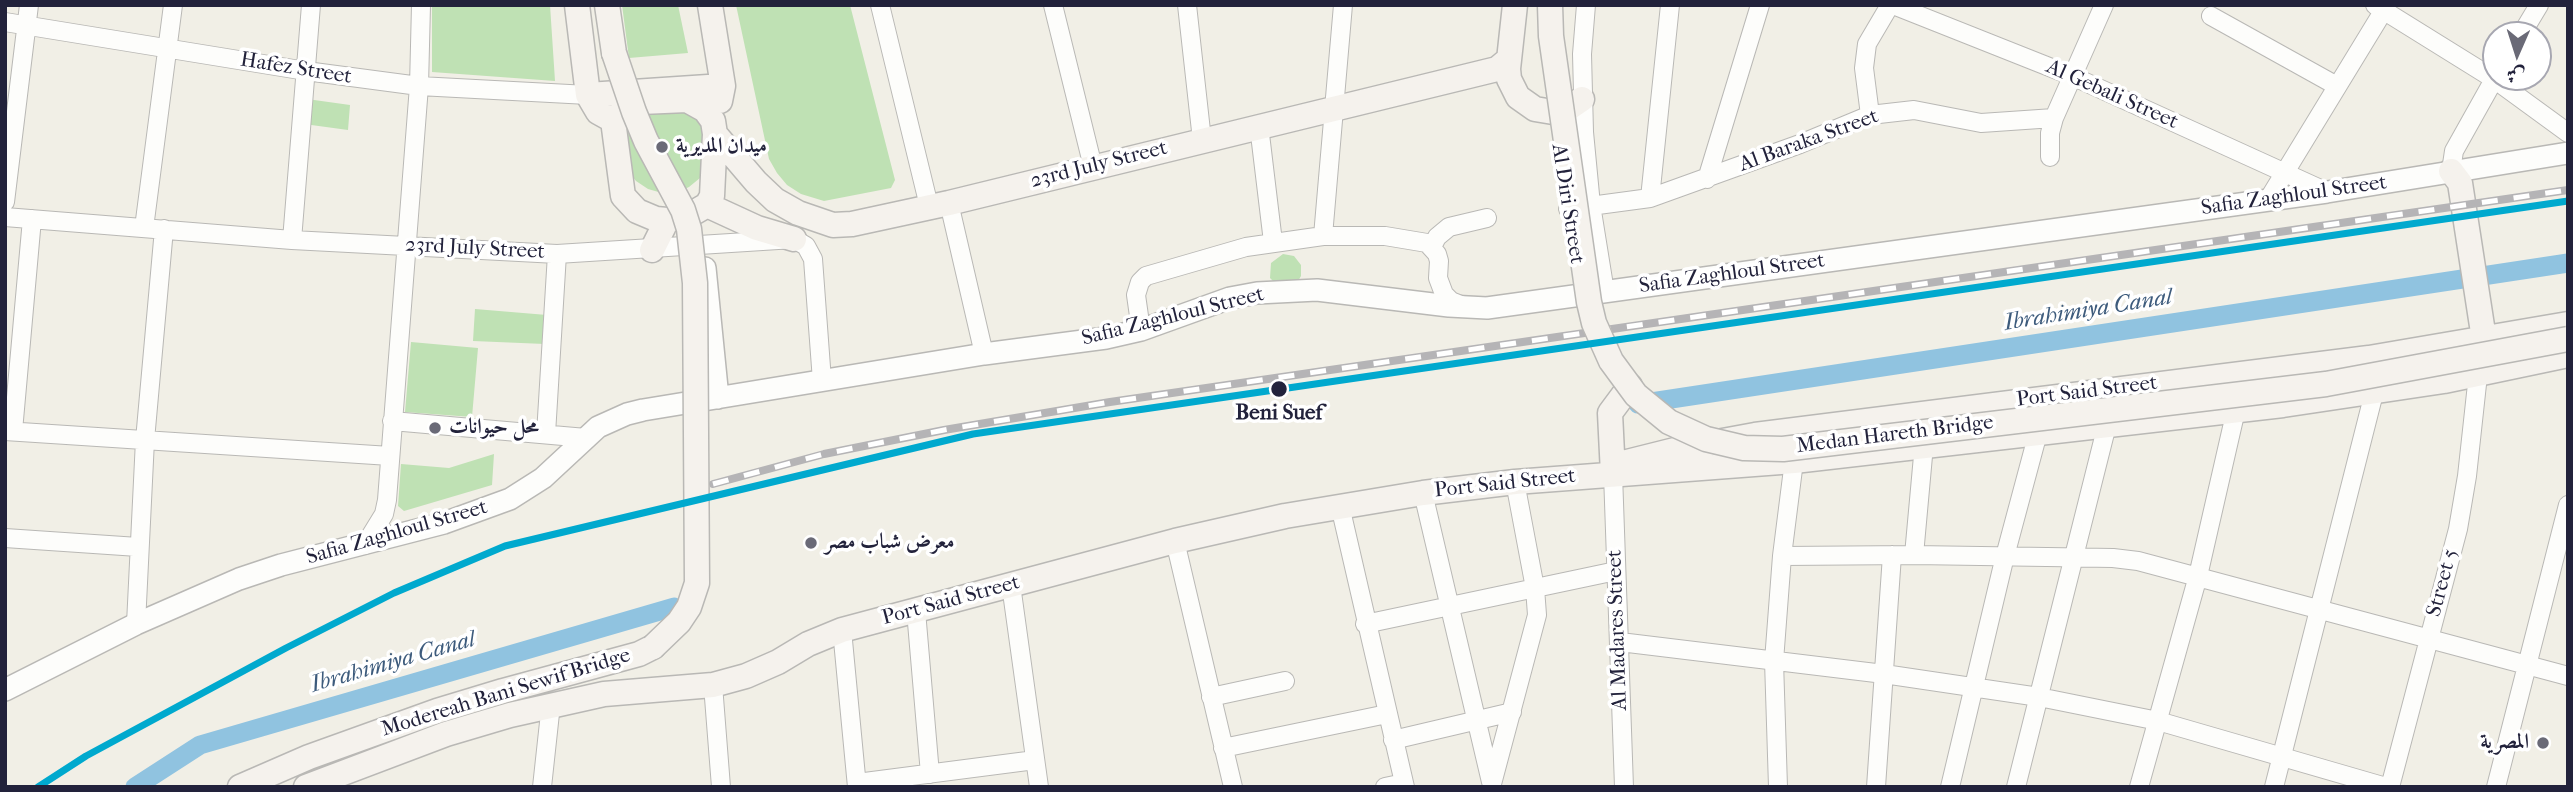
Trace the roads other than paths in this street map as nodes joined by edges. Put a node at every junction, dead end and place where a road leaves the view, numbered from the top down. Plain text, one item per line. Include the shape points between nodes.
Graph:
1 (29, 5) edge
2 (173, 5) edge
3 (311, 5) edge
4 (421, 5) edge
5 (577, 5) edge
6 (607, 5) edge
7 (710, 5) edge
8 (880, 5) edge
9 (1052, 5) edge
10 (1187, 5) edge
11 (1343, 5) edge
12 (1516, 5) edge
13 (1550, 5) edge
14 (1586, 5) edge
15 (1670, 5) edge
16 (1760, 5) edge
17 (1892, 5) edge
18 (2104, 5) edge
19 (2539, 5) edge
20 (2382, 7) edge
21 (2211, 16) dead end
22 (2529, 21) edge
23 (5, 22) edge
24 (26, 26) junction
25 (167, 48) junction
26 (1509, 59) junction
27 (2482, 69) edge
28 (306, 71) junction
29 (2072, 76) junction
30 (418, 86) junction
31 (723, 86) junction
32 (2337, 86) junction
33 (2487, 91) edge
34 (2513, 91) edge
35 (588, 95) junction
36 (1582, 99) junction
37 (1335, 108) junction
38 (1553, 112) junction
39 (1870, 115) junction
40 (2054, 118) junction
41 (616, 122) junction
42 (1259, 126) junction
43 (714, 128) junction
44 (2568, 133) edge
45 (1202, 140) junction
46 (2568, 153) edge
47 (2050, 157) dead end
48 (1093, 167) junction
49 (2451, 171) junction
50 (2284, 172) junction
51 (1707, 179) junction
52 (2327, 192) junction
53 (1650, 198) junction
54 (2268, 200) junction
55 (5, 202) edge
56 (939, 204) junction
57 (1591, 205) junction
58 (1568, 209) junction
59 (688, 214) junction
60 (5, 217) edge
61 (1487, 218) dead end
62 (32, 219) junction
63 (144, 228) junction
64 (164, 229) junction
65 (1323, 236) junction
66 (794, 239) junction
67 (292, 240) junction
68 (1273, 242) junction
69 (406, 245) junction
70 (694, 246) junction
71 (1432, 247) junction
72 (652, 250) junction
73 (556, 254) junction
74 (1605, 292) junction
75 (1581, 295) junction
76 (1467, 308) junction
77 (2568, 324) edge
78 (1141, 330) junction
79 (2484, 339) junction
80 (2568, 339) edge
81 (984, 354) junction
82 (2568, 355) edge
83 (2478, 375) junction
84 (822, 382) junction
85 (1630, 386) dead end
86 (2374, 393) junction
87 (2040, 397) junction
88 (710, 399) junction
89 (2236, 410) junction
90 (392, 421) junction
91 (2108, 425) junction
92 (9, 431) edge
93 (2038, 433) junction
94 (546, 434) junction
95 (586, 438) junction
96 (145, 440) junction
97 (1924, 445) junction
98 (390, 456) junction
99 (1794, 461) junction
100 (1612, 462) junction
101 (1515, 482) junction
102 (1423, 493) junction
103 (2568, 505) edge
104 (1340, 506) junction
105 (5, 538) edge
106 (1175, 541) junction
107 (365, 545) junction
108 (138, 547) junction
109 (1892, 555) junction
110 (1914, 555) junction
111 (1782, 556) junction
112 (2005, 556) junction
113 (2074, 558) junction
114 (2560, 568) edge
115 (1616, 571) junction
116 (2198, 576) junction
117 (1011, 585) junction
118 (1535, 588) junction
119 (1450, 606) junction
120 (2319, 610) junction
121 (916, 611) junction
122 (136, 624) junction
123 (1366, 624) junction
124 (842, 630) junction
125 (2428, 638) junction
126 (1620, 642) junction
127 (1774, 661) junction
128 (2527, 664) junction
129 (1884, 674) junction
130 (2568, 676) edge
131 (1285, 681) dead end
132 (713, 685) junction
133 (1975, 687) junction
134 (5, 690) edge
135 (1211, 696) junction
136 (2039, 696) junction
137 (551, 704) junction
138 (1512, 712) junction
139 (1387, 714) junction
140 (1477, 720) junction
141 (2158, 721) junction
142 (1393, 740) junction
143 (1223, 748) junction
144 (2282, 756) junction
145 (1035, 760) junction
146 (980, 768) junction
147 (930, 774) junction
148 (857, 785) edge
149 (1404, 785) edge
150 (1492, 785) edge
151 (240, 787) edge
152 (306, 787) edge
153 (542, 787) edge
154 (721, 787) edge
155 (983, 787) edge
156 (1039, 787) edge
157 (1233, 787) edge
158 (1385, 787) edge
159 (1623, 787) edge
160 (1778, 787) edge
161 (1876, 787) edge
162 (1950, 787) edge
163 (2016, 787) edge
164 (2139, 787) edge
165 (2274, 787) edge
166 (2388, 787) edge
167 (2496, 787) edge

1 - 24 street
2 - 25 street
3 - 28 street
4 - 30 street
5 - 35 main road
6 - 151 main road, Modereah Bani Sewif Bridge, bridge via 614,53 634,112 689,229 695,283 697,583 689,607 653,647 639,654 438,711
7 - 31 main road
8 - 56 street
9 - 48 street
10 - 45 street
11 - 37 street
12 - 26 main road
13 - 80 main road, Medan Hareth Bridge, bridge via 1589,302 1598,333 1611,362 1636,396 1669,422 1706,439 1744,448 1783,449 2326,384
14 - 36 street
15 - 53 street
16 - 51 street
17 - 29 street, Al Gebali Street
17 - 39 street via 1867,44 1864,68
18 - 29 street
19 - 22 street
20 - 27 street
20 - 32 street
21 - 32 street
23 - 24 street, Hafez Street
24 - 25 street, Hafez Street
24 - 55 street
25 - 28 street, Hafez Street
25 - 63 street
26 - 37 main road, 23rd July Street via 1497,69
26 - 38 main road via 1509,79 1518,97 1535,109
28 - 30 street, Hafez Street
28 - 67 street
29 - 40 street
29 - 50 street, Al Gebali Street
30 - 35 street, Hafez Street
30 - 69 street
31 - 35 main road
31 - 43 main road
32 - 50 street
33 - 49 street via 2454,151
34 - 44 street
35 - 41 main road via 598,112
36 - 38 main road
36 - 57 street
37 - 42 main road, 23rd July Street
37 - 65 street
38 - 58 street, Al Diri Street
39 - 40 street, Al Baraka Street via 1914,110 1981,123
39 - 51 street, Al Baraka Street
40 - 47 street
41 - 43 main road via 633,104 687,100 705,110
41 - 59 main road via 623,196 637,211 656,219
42 - 45 main road, 23rd July Street
42 - 68 street
43 - 56 main road, 23rd July Street via 765,191 810,218 833,225 852,224
43 - 59 main road via 712,196
45 - 48 main road, 23rd July Street
46 - 49 street, Safia Zaghloul Street
48 - 56 main road, 23rd July Street
49 - 52 street, Safia Zaghloul Street
49 - 79 main road via 2460,183
50 - 52 street, Al Gebali Street
50 - 54 street
51 - 53 street, Al Baraka Street
52 - 54 street, Safia Zaghloul Street
53 - 57 street, Al Baraka Street
54 - 74 street, Safia Zaghloul Street
56 - 81 street
57 - 58 street, Al Baraka Street
57 - 74 street
58 - 75 street, Al Diri Street
59 - 66 main road
59 - 70 street
59 - 72 main road
60 - 62 street, 23rd July Street
61 - 71 street via 1449,227
62 - 63 street, 23rd July Street
62 - 92 street
63 - 64 street, 23rd July Street
64 - 67 street, 23rd July Street
64 - 96 street
65 - 68 street
65 - 71 street via 1385,236 1422,240
66 - 70 street, 23rd July Street
66 - 84 street via 806,246 813,259
67 - 69 street, 23rd July Street
68 - 78 street via 1146,276 1136,295
69 - 73 street, 23rd July Street
69 - 90 street
70 - 72 street, 23rd July Street
70 - 88 street
71 - 76 street via 1439,261 1440,286 1451,301
72 - 73 street, 23rd July Street
73 - 94 street
74 - 75 street, Safia Zaghloul Street
75 - 76 street, Safia Zaghloul Street
76 - 78 street, Safia Zaghloul Street via 1286,290 1230,298
77 - 79 main road, Port Said Street
78 - 81 street, Safia Zaghloul Street
79 - 87 main road, Port Said Street via 2289,369
81 - 84 street, Safia Zaghloul Street
82 - 83 main road, Port Said Street
83 - 86 main road, Port Said Street
83 - 125 street, Street 5 via 2463,503
84 - 88 street, Safia Zaghloul Street
85 - 100 main road via 1610,413
86 - 89 main road, Port Said Street
86 - 120 street
87 - 93 main road via 2029,418
87 - 100 main road, Port Said Street via 1729,439
88 - 95 street, Safia Zaghloul Street via 627,414
89 - 91 main road, Port Said Street
89 - 116 street
90 - 94 street
90 - 98 street
91 - 93 main road, Port Said Street
91 - 113 street
92 - 96 street
93 - 97 main road, Port Said Street
93 - 112 street
94 - 95 street
95 - 107 street, Safia Zaghloul Street via 543,478 510,499
96 - 98 street
96 - 108 street
97 - 99 main road, Port Said Street
97 - 110 street
98 - 107 street via 384,514
99 - 100 main road, Port Said Street
99 - 111 street
100 - 101 main road, Port Said Street
100 - 115 street, Al Madares Street
101 - 102 main road, Port Said Street
101 - 118 street
102 - 104 main road, Port Said Street
102 - 119 street
103 - 114 street
104 - 106 main road, Port Said Street
104 - 123 street
105 - 108 street
106 - 117 main road, Port Said Street
106 - 135 street
107 - 122 street, Safia Zaghloul Street via 239,579
108 - 122 street
109 - 110 street
109 - 111 street
109 - 129 street
110 - 112 street
111 - 127 street
112 - 113 street
112 - 133 street
113 - 116 street via 2138,561
113 - 136 street
114 - 128 street
115 - 118 street
115 - 126 street, Al Madares Street
116 - 120 street
116 - 141 street
117 - 121 main road, Port Said Street
117 - 145 street
118 - 119 street
118 - 138 street via 1535,628
119 - 123 street
119 - 140 street
120 - 125 street
120 - 144 street
121 - 124 main road, Port Said Street
121 - 147 street
122 - 134 street, Safia Zaghloul Street
123 - 139 street
124 - 132 main road, Port Said Street via 746,676
124 - 148 street
125 - 128 street
125 - 166 street, Street 5
126 - 127 street
126 - 159 street, Al Madares Street
127 - 129 street
127 - 160 street
128 - 130 street
128 - 167 street
129 - 133 street
129 - 161 street
131 - 135 street
132 - 137 main road, Port Said Street via 604,694
132 - 154 street
133 - 136 street
133 - 162 street
135 - 143 street
136 - 141 street
136 - 163 street
137 - 152 main road, Port Said Street via 446,734
137 - 153 street
138 - 140 street
138 - 150 street
139 - 142 street
139 - 143 street
140 - 142 street
140 - 150 street
141 - 144 street
141 - 164 street
142 - 149 street
143 - 157 street
144 - 165 street
144 - 166 street
145 - 146 street
145 - 156 street
146 - 147 street
146 - 155 street
147 - 148 street
149 - 158 street

